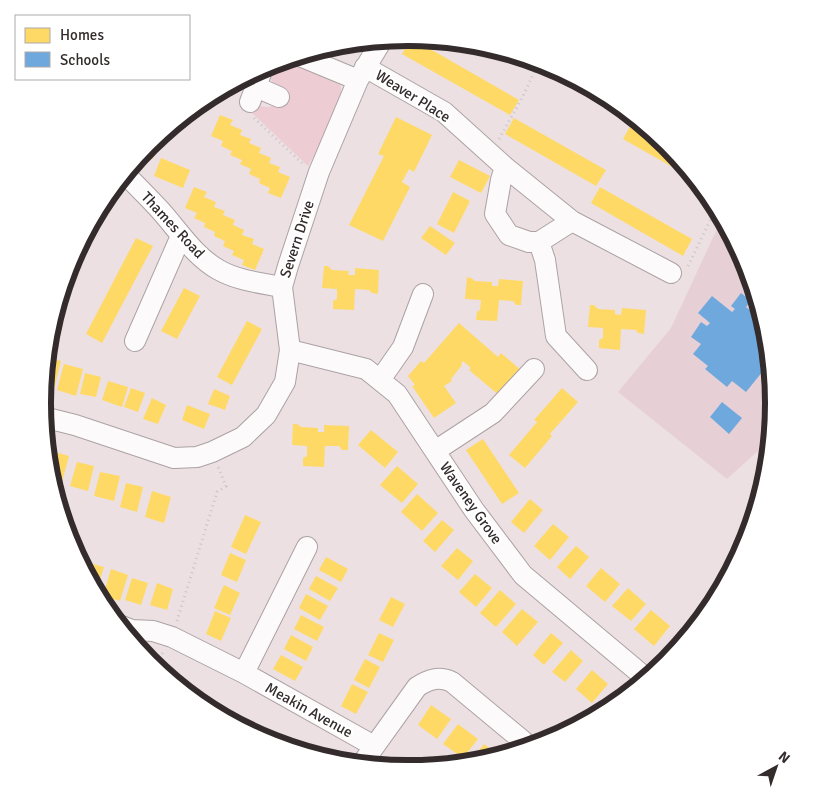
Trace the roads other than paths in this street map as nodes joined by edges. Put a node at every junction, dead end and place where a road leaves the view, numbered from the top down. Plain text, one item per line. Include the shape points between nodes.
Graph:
1 (377, 48) edge
2 (312, 59) edge
3 (362, 73) junction
4 (259, 79) edge
5 (279, 97) dead end
6 (498, 161) junction
7 (130, 179) edge
8 (572, 221) junction
9 (181, 236) junction
10 (538, 242) junction
11 (671, 273) road end
12 (282, 287) junction
13 (424, 294) dead end
14 (135, 340) dead end
15 (290, 350) junction
16 (534, 369) dead end
17 (587, 370) dead end
18 (380, 380) junction
19 (52, 419) edge
20 (435, 451) junction
21 (307, 547) dead end
22 (132, 630) edge
23 (244, 673) junction
24 (641, 674) edge
25 (522, 741) dead end
26 (374, 746) junction
27 (366, 758) edge

1 - 3 street, Severn Drive
2 - 3 street, Weaver Place
3 - 6 street, Weaver Place via 444,112
3 - 12 street, Severn Drive via 317,178
4 - 5 street via 253,95
6 - 8 street, Weaver Place
6 - 10 street via 501,180 495,214 509,235
7 - 9 street, Thames Road
8 - 10 street
8 - 11 street, Weaver Place
9 - 12 street, Thames Road via 219,270 238,279
9 - 14 street
10 - 17 street via 545,260 556,336
12 - 15 street, Severn Drive
13 - 18 street via 403,347
15 - 18 street, Waveney Grove via 366,369
15 - 19 street, Severn Drive via 285,382 266,415 243,437 197,457 174,458
16 - 20 street via 493,413
18 - 20 street, Waveney Grove via 397,394
20 - 24 street, Waveney Grove via 523,575
21 - 23 street
22 - 23 street, Meakin Avenue via 153,631 172,637
23 - 26 street, Meakin Avenue
25 - 26 street via 443,678 426,681 417,687
26 - 27 street

